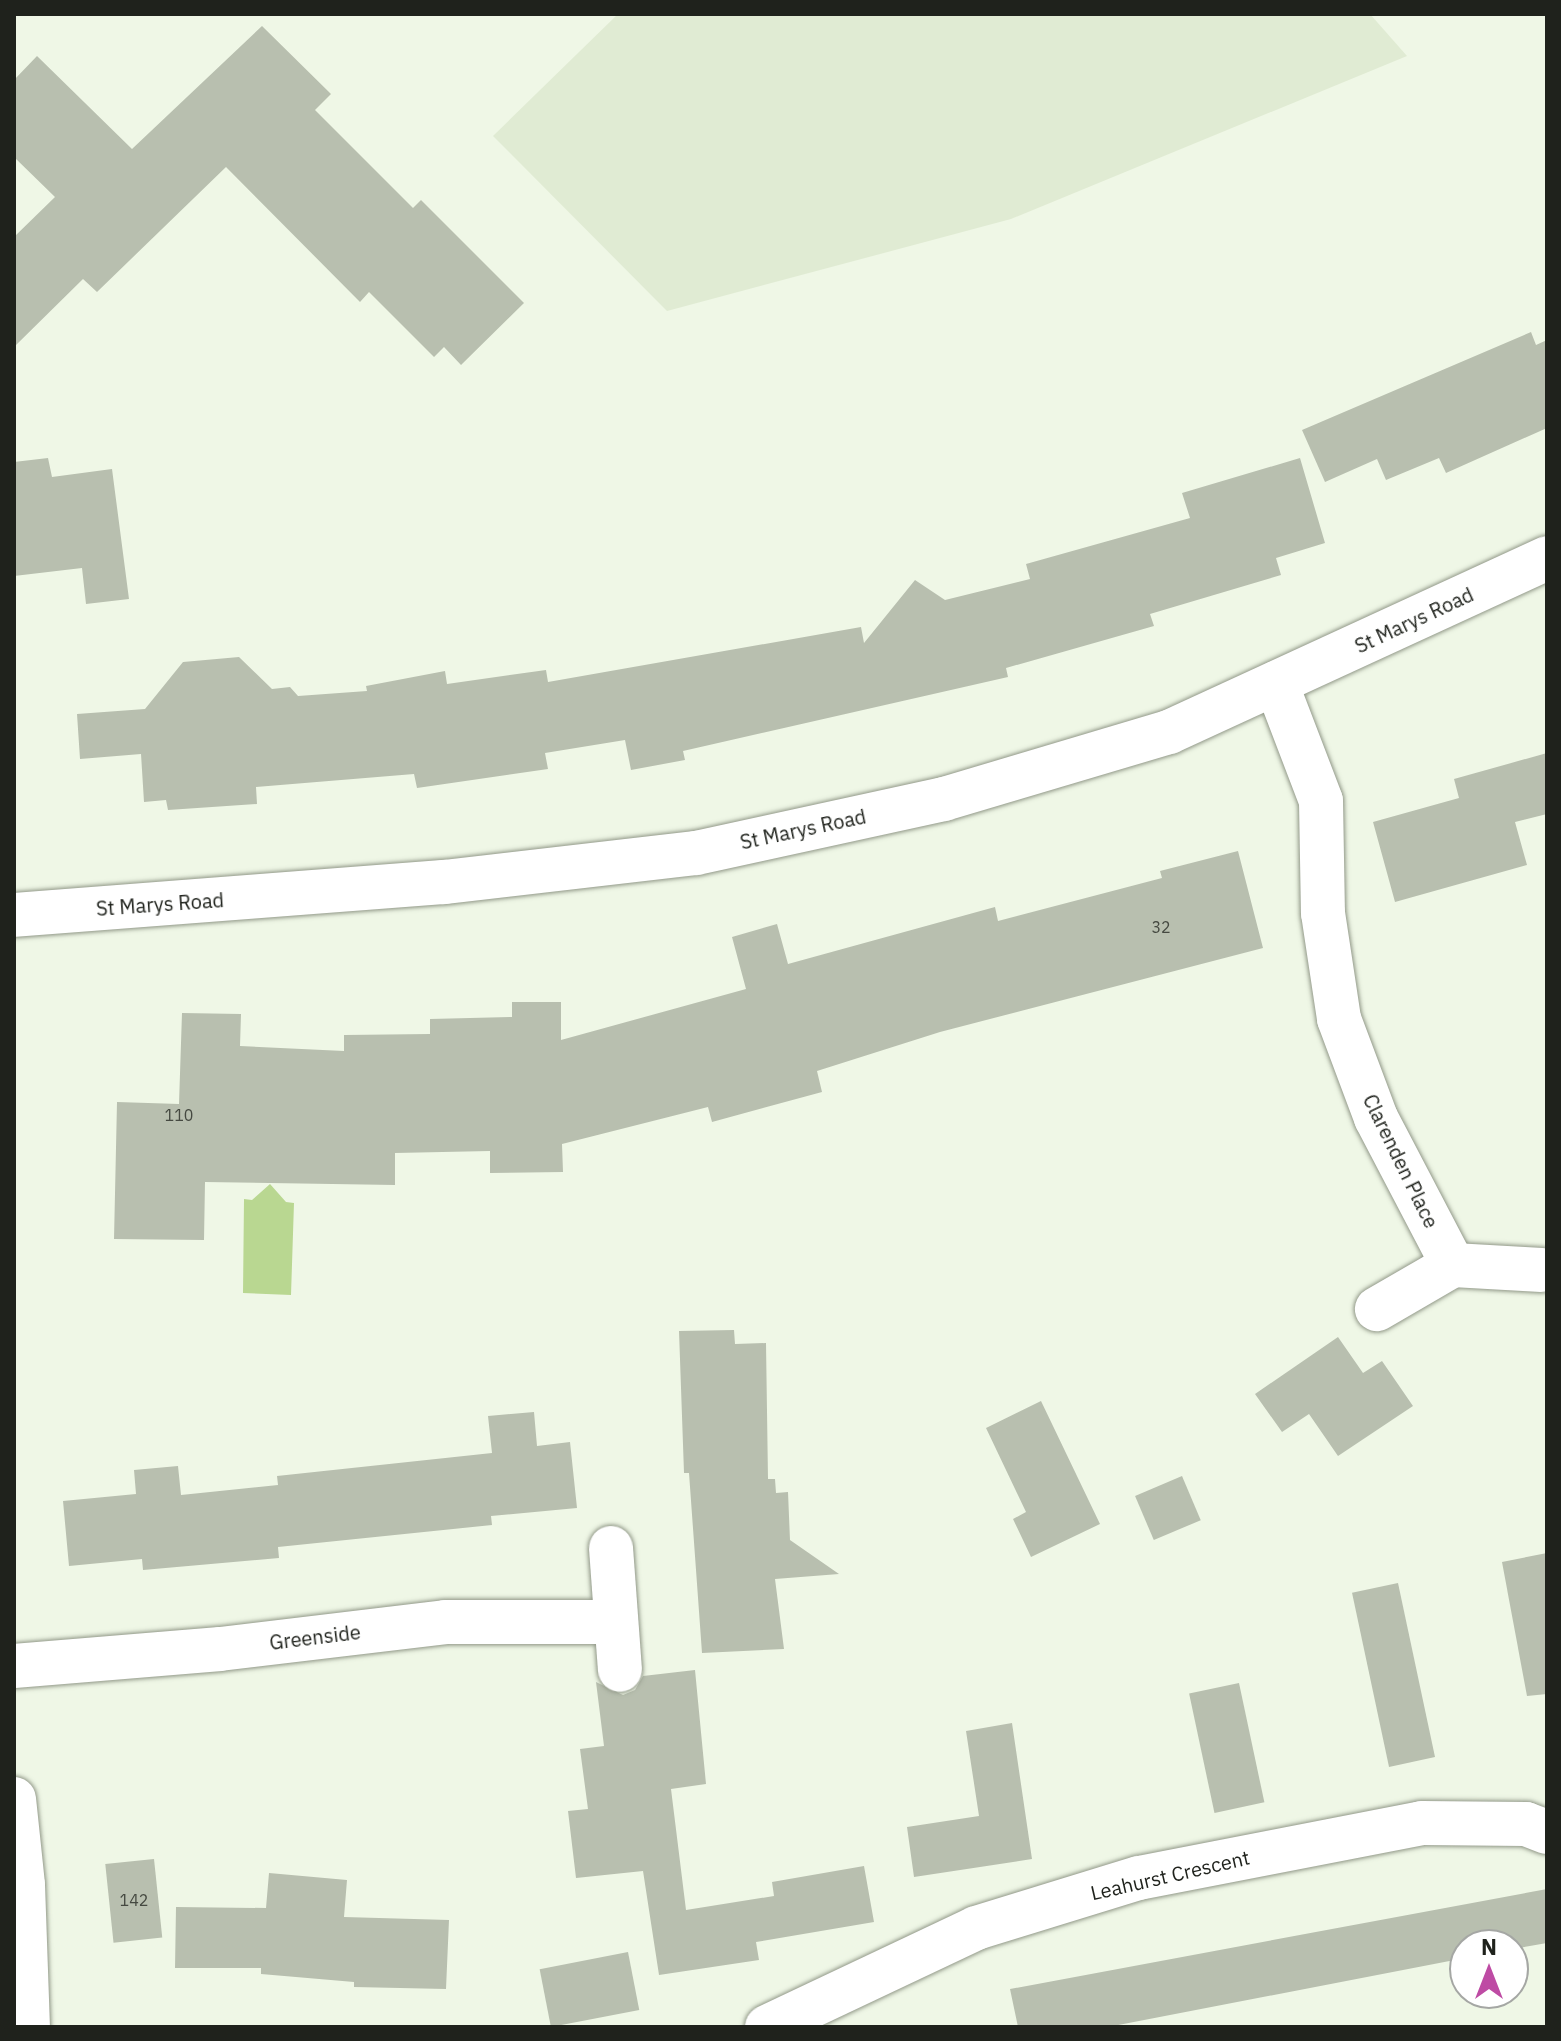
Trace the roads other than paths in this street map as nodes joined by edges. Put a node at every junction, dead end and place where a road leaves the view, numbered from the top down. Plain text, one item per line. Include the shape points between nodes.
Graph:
1 (1547, 558) edge
2 (1276, 683) junction
3 (14, 915) edge
4 (1453, 1265) junction
5 (1542, 1270) dead end
6 (1377, 1309) dead end
7 (611, 1548) dead end
8 (616, 1622) junction
9 (14, 1666) edge
10 (620, 1670) dead end
11 (14, 1799) edge
12 (1547, 1832) edge
13 (28, 2027) edge
14 (767, 2027) edge

1 - 2 street, St Marys Road
2 - 3 street, St Marys Road via 1169,732 944,799 696,853 444,882
2 - 4 street, Clarenden Place via 1321,801 1323,913 1339,1019 1376,1118
4 - 5 street
4 - 6 street
7 - 8 street
8 - 9 street, Greenside via 445,1622 220,1649
8 - 10 street
11 - 13 street
12 - 14 street, Leahurst Crescent via 1526,1824 1422,1823 1139,1878 976,1928

